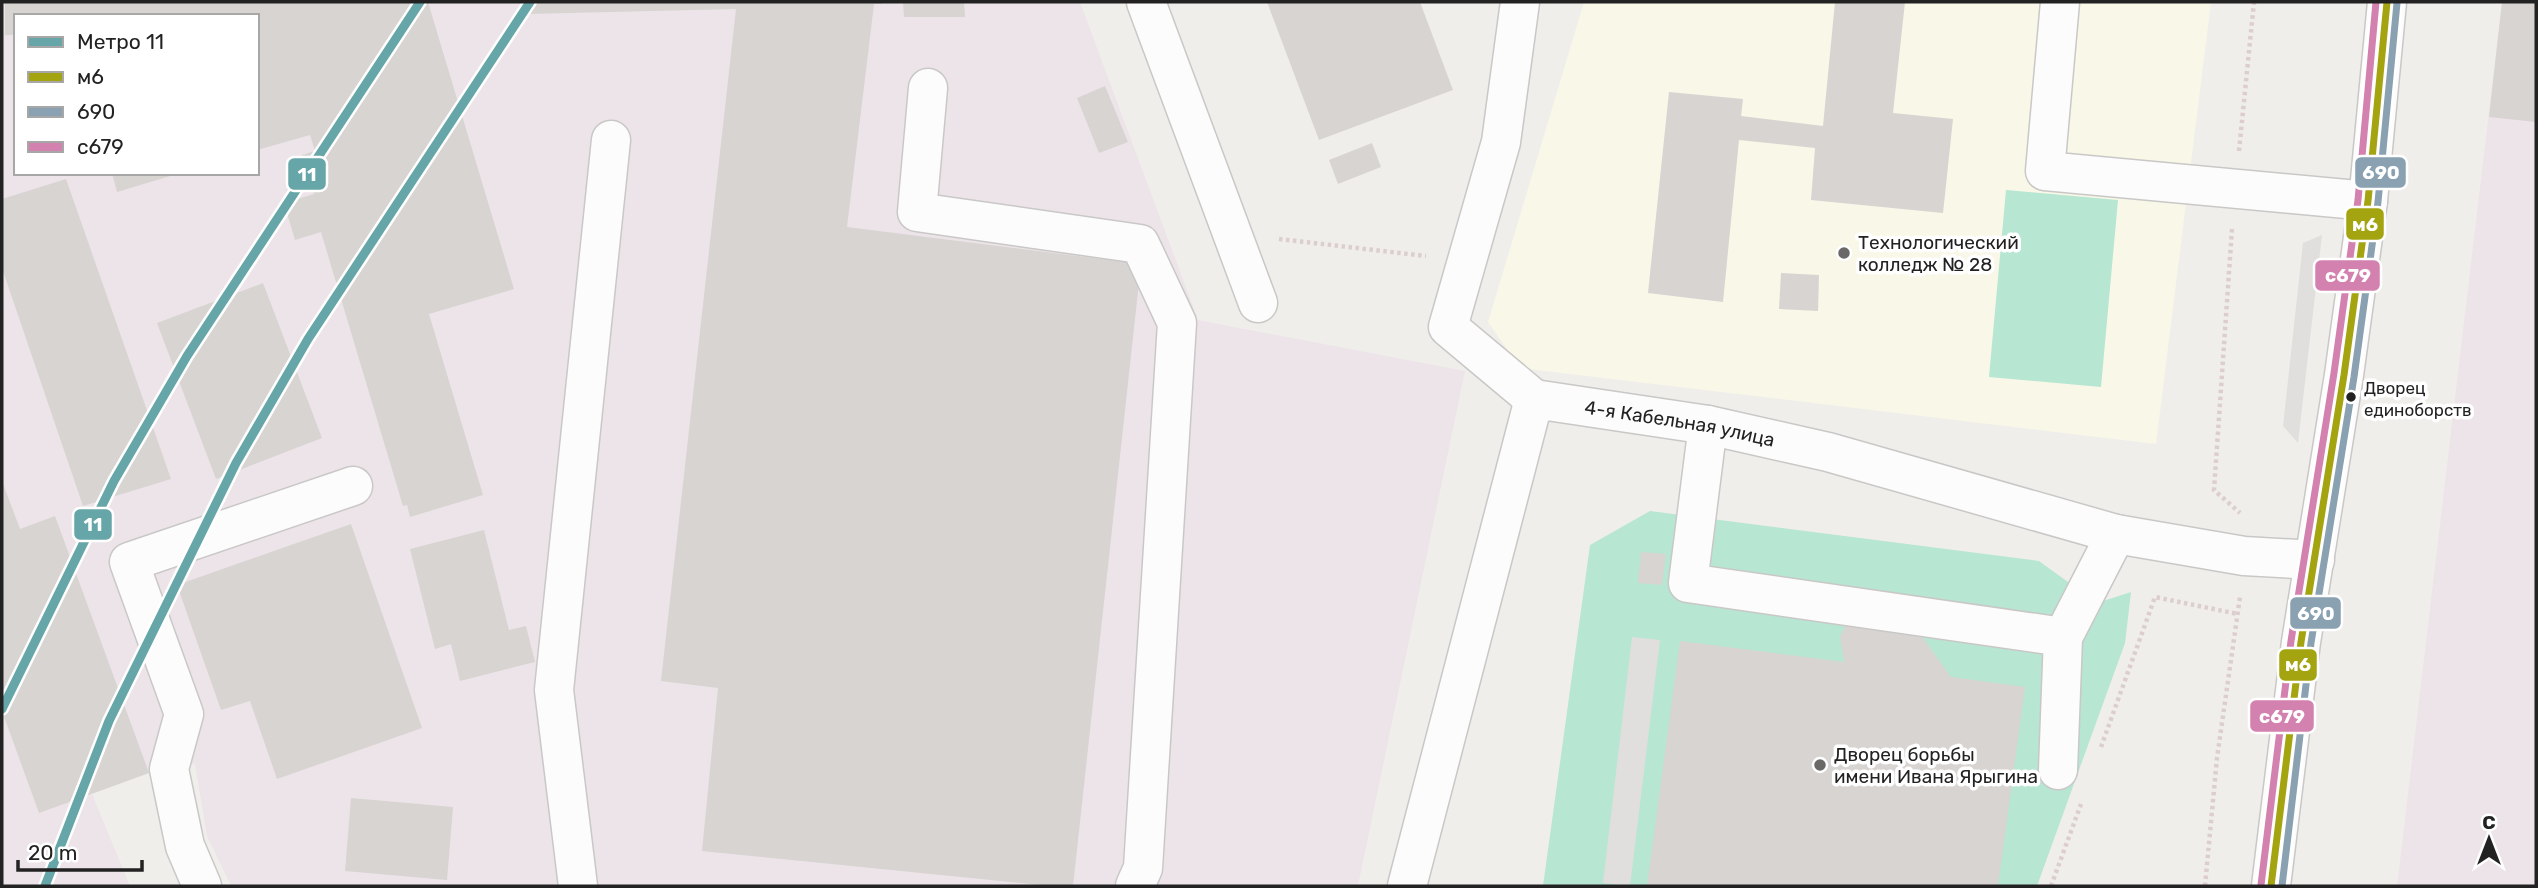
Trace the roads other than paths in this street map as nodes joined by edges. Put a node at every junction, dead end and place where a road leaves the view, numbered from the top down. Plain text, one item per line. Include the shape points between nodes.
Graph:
1 (1146, 2) edge
2 (1520, 2) edge
3 (2060, 2) edge
4 (2387, 2) edge
5 (928, 88) dead end
6 (611, 140) dead end
7 (2368, 201) junction
8 (1258, 303) dead end
9 (1534, 399) junction
10 (1708, 425) junction
11 (353, 486) dead end
12 (2116, 534) junction
13 (2315, 560) junction
14 (2063, 637) junction
15 (2071, 782) road end
16 (202, 886) edge
17 (578, 886) edge
18 (1135, 886) edge
19 (1406, 886) edge
20 (2271, 886) edge

1 - 8 street
2 - 9 street via 1501,142 1448,327
3 - 7 street via 2045,171
4 - 7 street
5 - 18 street via 917,212 1140,244 1177,323 1143,868
6 - 17 street via 554,690
7 - 13 street
9 - 10 street, 4-я Кабельная улица
9 - 19 street
10 - 12 street, 4-я Кабельная улица via 1828,452
10 - 14 street via 1688,583
11 - 16 street via 129,562 184,714 169,769 185,846
12 - 13 street, 4-я Кабельная улица via 2244,556
12 - 14 street
13 - 20 street
14 - 15 street

